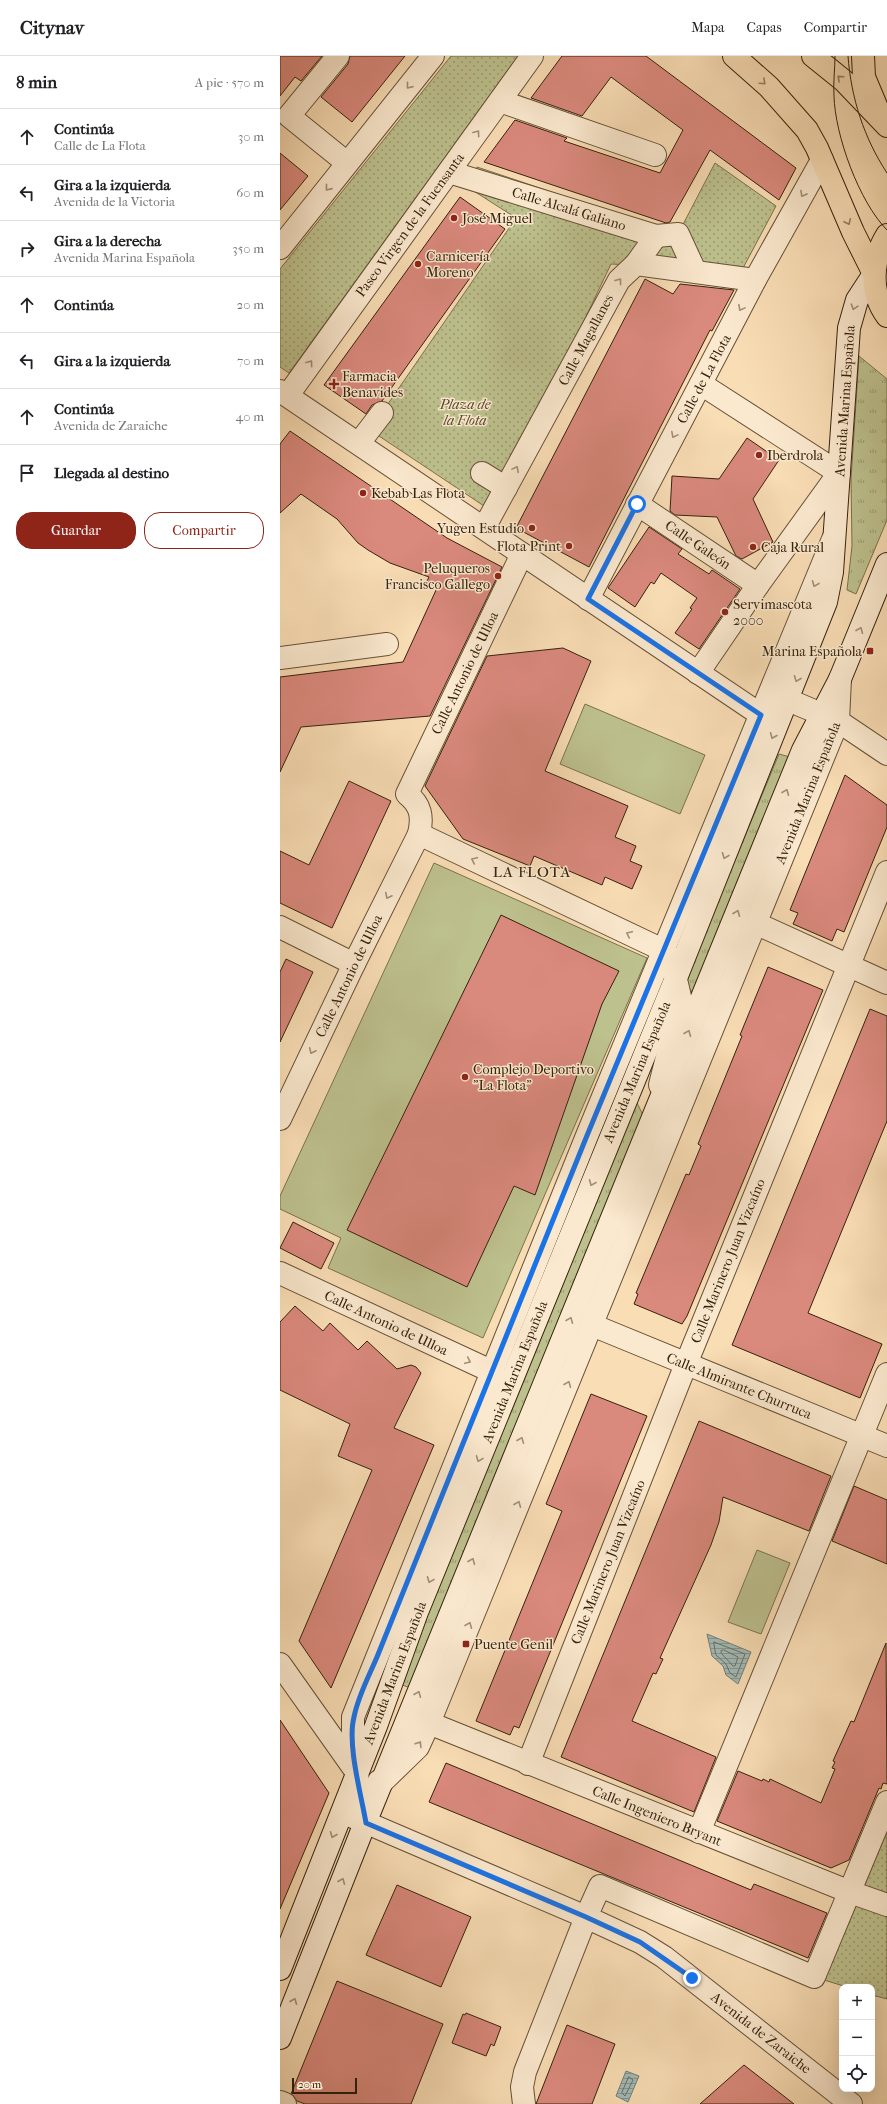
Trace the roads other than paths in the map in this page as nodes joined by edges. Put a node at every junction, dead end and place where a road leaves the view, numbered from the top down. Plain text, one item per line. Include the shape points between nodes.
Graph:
1 (338, 56) edge
2 (434, 56) edge
3 (532, 56) edge
4 (734, 56) edge
5 (813, 56) edge
6 (863, 56) edge
7 (500, 102) junction
8 (887, 125) edge
9 (654, 155) dead end
10 (822, 160) junction
11 (347, 164) junction
12 (449, 172) junction
13 (887, 235) edge
14 (656, 236) junction
15 (280, 248) edge
16 (636, 264) junction
17 (696, 271) junction
18 (874, 274) junction
19 (755, 280) junction
20 (887, 316) edge
21 (701, 384) junction
22 (284, 393) edge
23 (382, 413) dead end
24 (359, 443) junction
25 (482, 473) dead end
26 (839, 473) junction
27 (506, 488) junction
28 (637, 504) junction
29 (484, 528) junction
30 (835, 535) junction
31 (522, 554) junction
32 (887, 564) edge
33 (758, 585) junction
34 (883, 589) edge
35 (588, 599) junction
36 (387, 644) dead end
37 (280, 658) edge
38 (698, 673) junction
39 (788, 700) junction
40 (761, 715) junction
41 (830, 718) junction
42 (887, 754) edge
43 (419, 834) junction
44 (887, 872) edge
45 (756, 923) junction
46 (280, 928) edge
47 (665, 951) junction
48 (354, 964) junction
49 (847, 966) junction
50 (676, 978) junction
51 (887, 983) edge
52 (281, 1115) edge
53 (651, 1124) junction
54 (284, 1281) edge
55 (592, 1325) junction
56 (686, 1364) junction
57 (493, 1372) junction
58 (887, 1374) edge
59 (863, 1436) junction
60 (887, 1446) edge
61 (417, 1612) junction
62 (377, 1657) junction
63 (280, 1664) edge
64 (429, 1724) junction
65 (528, 1764) junction
66 (357, 1772) junction
67 (382, 1782) junction
68 (887, 1802) edge
69 (341, 1813) junction
70 (366, 1823) junction
71 (699, 1832) junction
72 (850, 1892) junction
73 (887, 1905) edge
74 (586, 1917) junction
75 (280, 1968) edge
76 (280, 2038) edge
77 (838, 2100) edge
78 (280, 2102) edge
79 (285, 2104) edge
80 (524, 2104) edge

1 - 11 street via 289,116
2 -> 11 street
3 - 7 street, Paseo Virgen de la Fuensanta
4 -> 10 main road via 769,87 795,115 807,130
8 -> 5 main road via 844,82
6 - 8 main road via 867,88
7 - 9 street
12 -> 7 street, Paseo Virgen de la Fuensanta
10 -> 18 main road
10 -> 19 street, Calle de La Flota
11 -> 15 street
12 - 14 street, Calle Alcalá Galiano
22 -> 12 street, Paseo Virgen de la Fuensanta
13 - 18 main road via 876,259
14 - 16 street
14 - 17 street via 678,234
16 - 17 street
27 -> 16 street, Calle Magallanes via 619,280
17 - 19 street
18 - 20 main road via 879,302
18 -> 26 street, Avenida Marina Española via 857,300 849,328
19 -> 21 street, Calle de La Flota
21 - 26 street
21 -> 28 street, Calle de La Flota
22 - 24 street
23 - 24 street
24 - 29 street
25 - 27 street
26 - 30 street, Avenida Marina Española
26 - 33 street
27 - 29 street, Calle Magallanes
28 - 33 street, Calle Galeón
28 - 35 street, Calle de La Flota
29 - 31 street
30 -> 39 street, Avenida Marina Española via 826,602
30 -> 40 street, Avenida Marina Española
31 - 35 street
31 - 43 street, Calle Antonio de Ulloa via 407,794 418,804 422,824
32 - 34 street, Avenida Marina Española
33 - 38 street
41 -> 34 street, Avenida Marina Española via 840,679
35 - 38 street
36 - 37 street
38 - 40 street
39 - 41 street
39 -> 50 street, Avenida Marina Española
40 - 47 street, Avenida Marina Española
41 - 42 street
41 - 45 street, Avenida Marina Española
53 -> 41 street, Avenida Marina Española via 803,750
47 -> 43 street
43 -> 48 street, Calle Antonio de Ulloa
44 - 49 street, Calle Marinero Juan Vizcaíno
45 - 49 street
45 - 55 street, Avenida Marina Española
46 - 48 street
47 - 50 street, Avenida Marina Española
47 - 57 street, Avenida Marina Española via 586,1138
48 -> 52 street, Calle Antonio de Ulloa
49 - 51 street
49 - 56 street, Calle Marinero Juan Vizcaíno
50 - 53 street, Avenida Marina Española via 681,1001 680,1010 670,1038
50 -> 61 street, Avenida Marina Española
67 -> 53 street, Avenida Marina Española
54 -> 57 street, Calle Antonio de Ulloa
55 - 56 street, Calle Almirante Churruca
64 -> 55 street, Avenida Marina Española
56 - 59 street, Calle Almirante Churruca
56 - 65 street, Calle Marinero Juan Vizcaíno
57 - 62 street, Avenida Marina Española
58 - 59 street
59 - 60 street, Calle Almirante Churruca
59 - 71 street
61 - 62 street
61 - 66 street, Avenida Marina Española
62 - 66 street, Avenida Marina Española via 354,1717 353,1750
63 - 66 street
64 - 65 street, Calle Ingeniero Bryant
67 -> 64 street, Avenida Marina Española via 418,1747
65 - 71 street, Calle Ingeniero Bryant
66 - 67 street
66 - 69 street
66 - 70 street
67 - 70 street, Avenida Marina Española
68 - 72 street
69 - 70 street, Avenida de Zaraiche
69 -> 75 street
70 - 74 street, Avenida de Zaraiche
76 -> 70 street, Avenida Marina Española
71 - 72 street, Calle Ingeniero Bryant
72 - 73 street, Calle Ingeniero Bryant
72 - 74 street via 814,1976 600,1886
74 - 77 street, Avenida de Zaraiche via 640,1942 664,1957
74 - 80 street via 525,2072 522,2087
78 - 79 street

